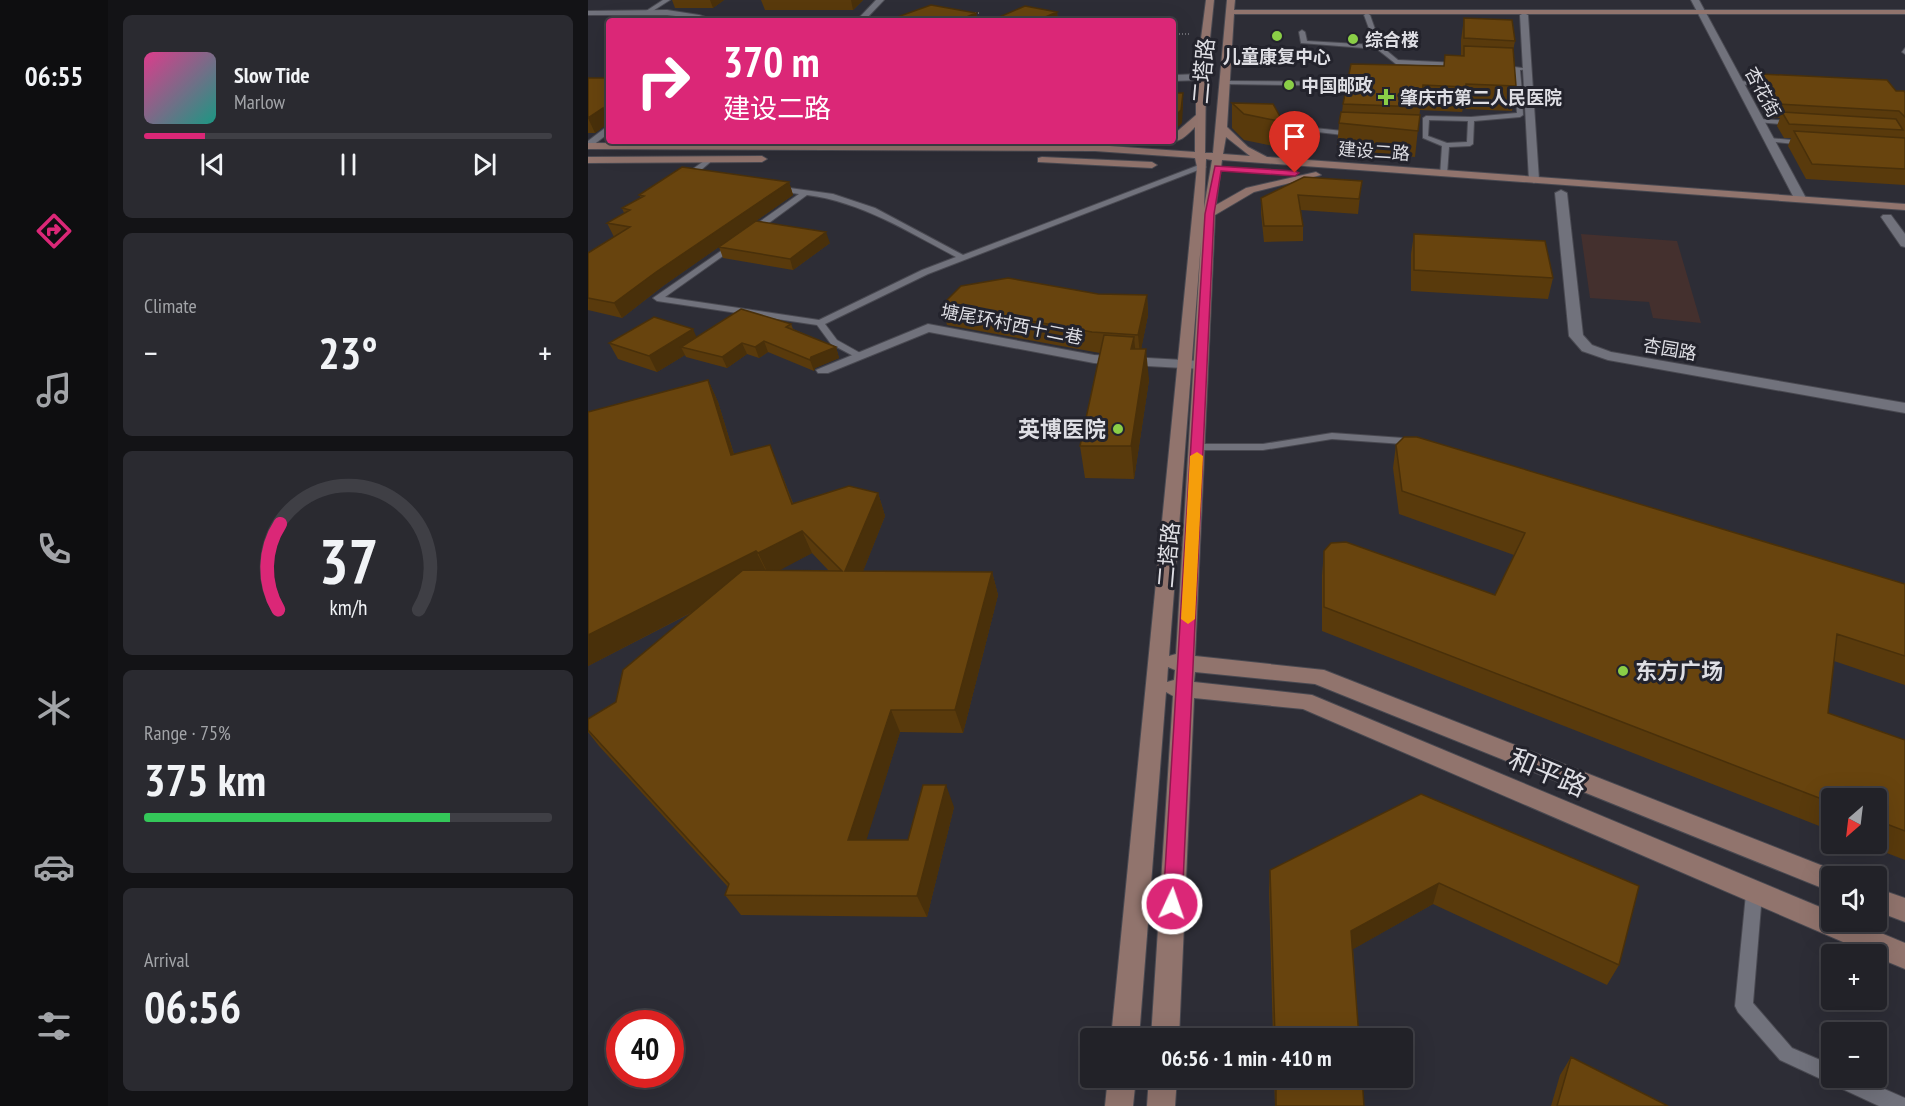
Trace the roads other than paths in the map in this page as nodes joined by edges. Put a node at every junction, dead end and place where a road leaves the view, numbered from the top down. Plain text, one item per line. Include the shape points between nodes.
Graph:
1 (667, 0) edge
2 (880, 0) edge
3 (1210, 0) edge
4 (1231, 0) edge
5 (1522, 0) edge
6 (1528, 0) edge
7 (1695, 0) edge
8 (588, 13) edge
9 (646, 13) junction
10 (1526, 13) junction
11 (1702, 13) junction
12 (1231, 14) junction
13 (1905, 14) edge
14 (1367, 15) junction
15 (704, 18) edge
16 (863, 18) edge
17 (1302, 32) dead end
18 (1378, 47) junction
19 (1458, 65) junction
20 (1470, 65) edge
21 (1493, 67) edge
22 (1522, 68) junction
23 (1441, 75) edge
24 (1176, 78) edge
25 (1201, 78) junction
26 (1225, 83) junction
27 (1739, 83) junction
28 (1377, 84) edge
29 (1787, 86) edge
30 (1524, 94) junction
31 (1200, 116) junction
32 (1471, 119) junction
33 (1759, 121) junction
34 (1804, 124) edge
35 (1264, 125) edge
36 (1226, 126) junction
37 (606, 131) edge
38 (1360, 134) edge
39 (1414, 136) edge
40 (1425, 137) junction
41 (1176, 138) edge
42 (1769, 140) junction
43 (1814, 143) edge
44 (1136, 144) edge
45 (1446, 145) junction
46 (588, 146) edge
47 (1035, 148) junction
48 (1095, 148) junction
49 (710, 159) junction
50 (769, 159) dead end
51 (863, 159) dead end
52 (1027, 159) junction
53 (588, 160) edge
54 (1209, 162) junction
55 (1271, 162) junction
56 (1443, 174) junction
57 (1316, 175) junction
58 (701, 177) edge
59 (1534, 180) junction
60 (771, 188) edge
61 (806, 192) junction
62 (1561, 193) junction
63 (1801, 200) junction
64 (1905, 207) edge
65 (1209, 214) junction
66 (1887, 217) junction
67 (1905, 218) edge
68 (1905, 243) edge
69 (963, 258) junction
70 (820, 323) junction
71 (859, 356) junction
72 (1185, 364) junction
73 (1202, 365) junction
74 (823, 370) dead end
75 (1905, 408) edge
76 (1425, 446) edge
77 (1197, 447) junction
78 (1159, 660) junction
79 (1185, 663) junction
80 (1156, 688) junction
81 (1184, 689) junction
82 (1821, 877) edge
83 (1754, 894) junction
84 (1887, 903) edge
85 (1905, 910) edge
86 (1905, 956) edge
87 (1126, 1028) edge
88 (1166, 1028) edge
89 (1821, 1070) edge
90 (1121, 1088) edge
91 (1162, 1088) edge
92 (1861, 1088) edge
93 (1119, 1106) edge
94 (1161, 1106) edge
95 (1901, 1106) edge

1 - 9 lane
2 - 16 street
3 - 25 main road, 二塔路
4 - 12 main road, 二塔路
5 - 10 main road
6 - 10 main road
7 - 11 street, 杏花街
8 - 9 street
9 - 15 street
10 - 11 main road
10 - 12 main road
10 - 14 main road
10 - 22 street
11 - 13 main road
11 - 27 street, 杏花街
12 - 14 main road
12 - 26 main road, 二塔路
14 - 18 lane
17 - 18 lane via 1304,43
18 - 19 lane via 1396,62
19 - 20 lane
19 - 23 lane
21 - 22 lane
22 - 30 street
24 - 25 street
25 - 31 main road, 二塔路
26 - 28 lane
26 - 36 main road, 二塔路
27 - 29 lane
27 - 33 street, 杏花街
30 - 32 lane via 1520,114
30 - 59 street
31 - 41 main road
31 - 54 main road, 二塔路
32 - 40 lane via 1426,118
32 - 45 lane via 1470,144
33 - 34 lane
33 - 42 street, 杏花街
35 - 38 lane
36 - 54 main road, 二塔路
36 - 55 main road via 1244,149
37 - 46 street
39 - 40 lane
40 - 45 lane
42 - 43 lane
42 - 63 street, 杏花街
44 - 48 main road
45 - 56 lane
46 - 47 main road, 建设二路
47 - 48 main road, 建设二路
47 - 52 main road via 1035,156
48 - 54 main road, 建设二路
49 - 50 main road
49 - 53 main road
49 - 58 lane via 689,176
51 - 52 main road, 建设二路
52 - 54 main road, 建设二路
54 - 55 main road, 建设二路
54 - 57 main road, 建设二路
54 - 65 main road, 二塔路
54 - 69 lane
54 - 72 main road, 二塔路
55 - 56 main road, 建设二路
56 - 59 main road, 建设二路
57 - 62 main road, 建设二路
57 - 65 main road via 1250,190
59 - 63 main road, 建设二路
60 - 61 lane
61 - 69 lane via 833,196 872,210
61 - 70 lane via 657,298
62 - 66 main road, 建设二路
62 - 75 street, 杏园路 via 1576,336 1587,348 1608,356
63 - 64 main road, 建设二路
65 - 73 main road, 二塔路
66 - 67 main road, 建设二路
66 - 68 street
69 - 70 lane
70 - 71 lane via 834,342
71 - 72 street, 塘尾环村西十二巷 via 928,328 1094,360
71 - 74 street, 塘尾环村西十二巷
72 - 73 street, 塘尾环村西十二巷
72 - 78 main road, 二塔路
73 - 77 main road, 二塔路
76 - 77 lane via 1332,436 1263,447
77 - 79 main road, 二塔路
78 - 79 main road, 和平路
78 - 80 main road, 二塔路
79 - 81 main road, 二塔路
79 - 82 main road, 和平路 via 1317,676
80 - 81 main road, 和平路
80 - 87 main road, 二塔路
81 - 83 main road, 和平路 via 1305,700
81 - 88 main road, 二塔路
83 - 86 main road, 和平路
83 - 89 lane via 1744,1006 1786,1054
84 - 85 main road
90 - 93 main road
91 - 94 main road
92 - 95 lane

